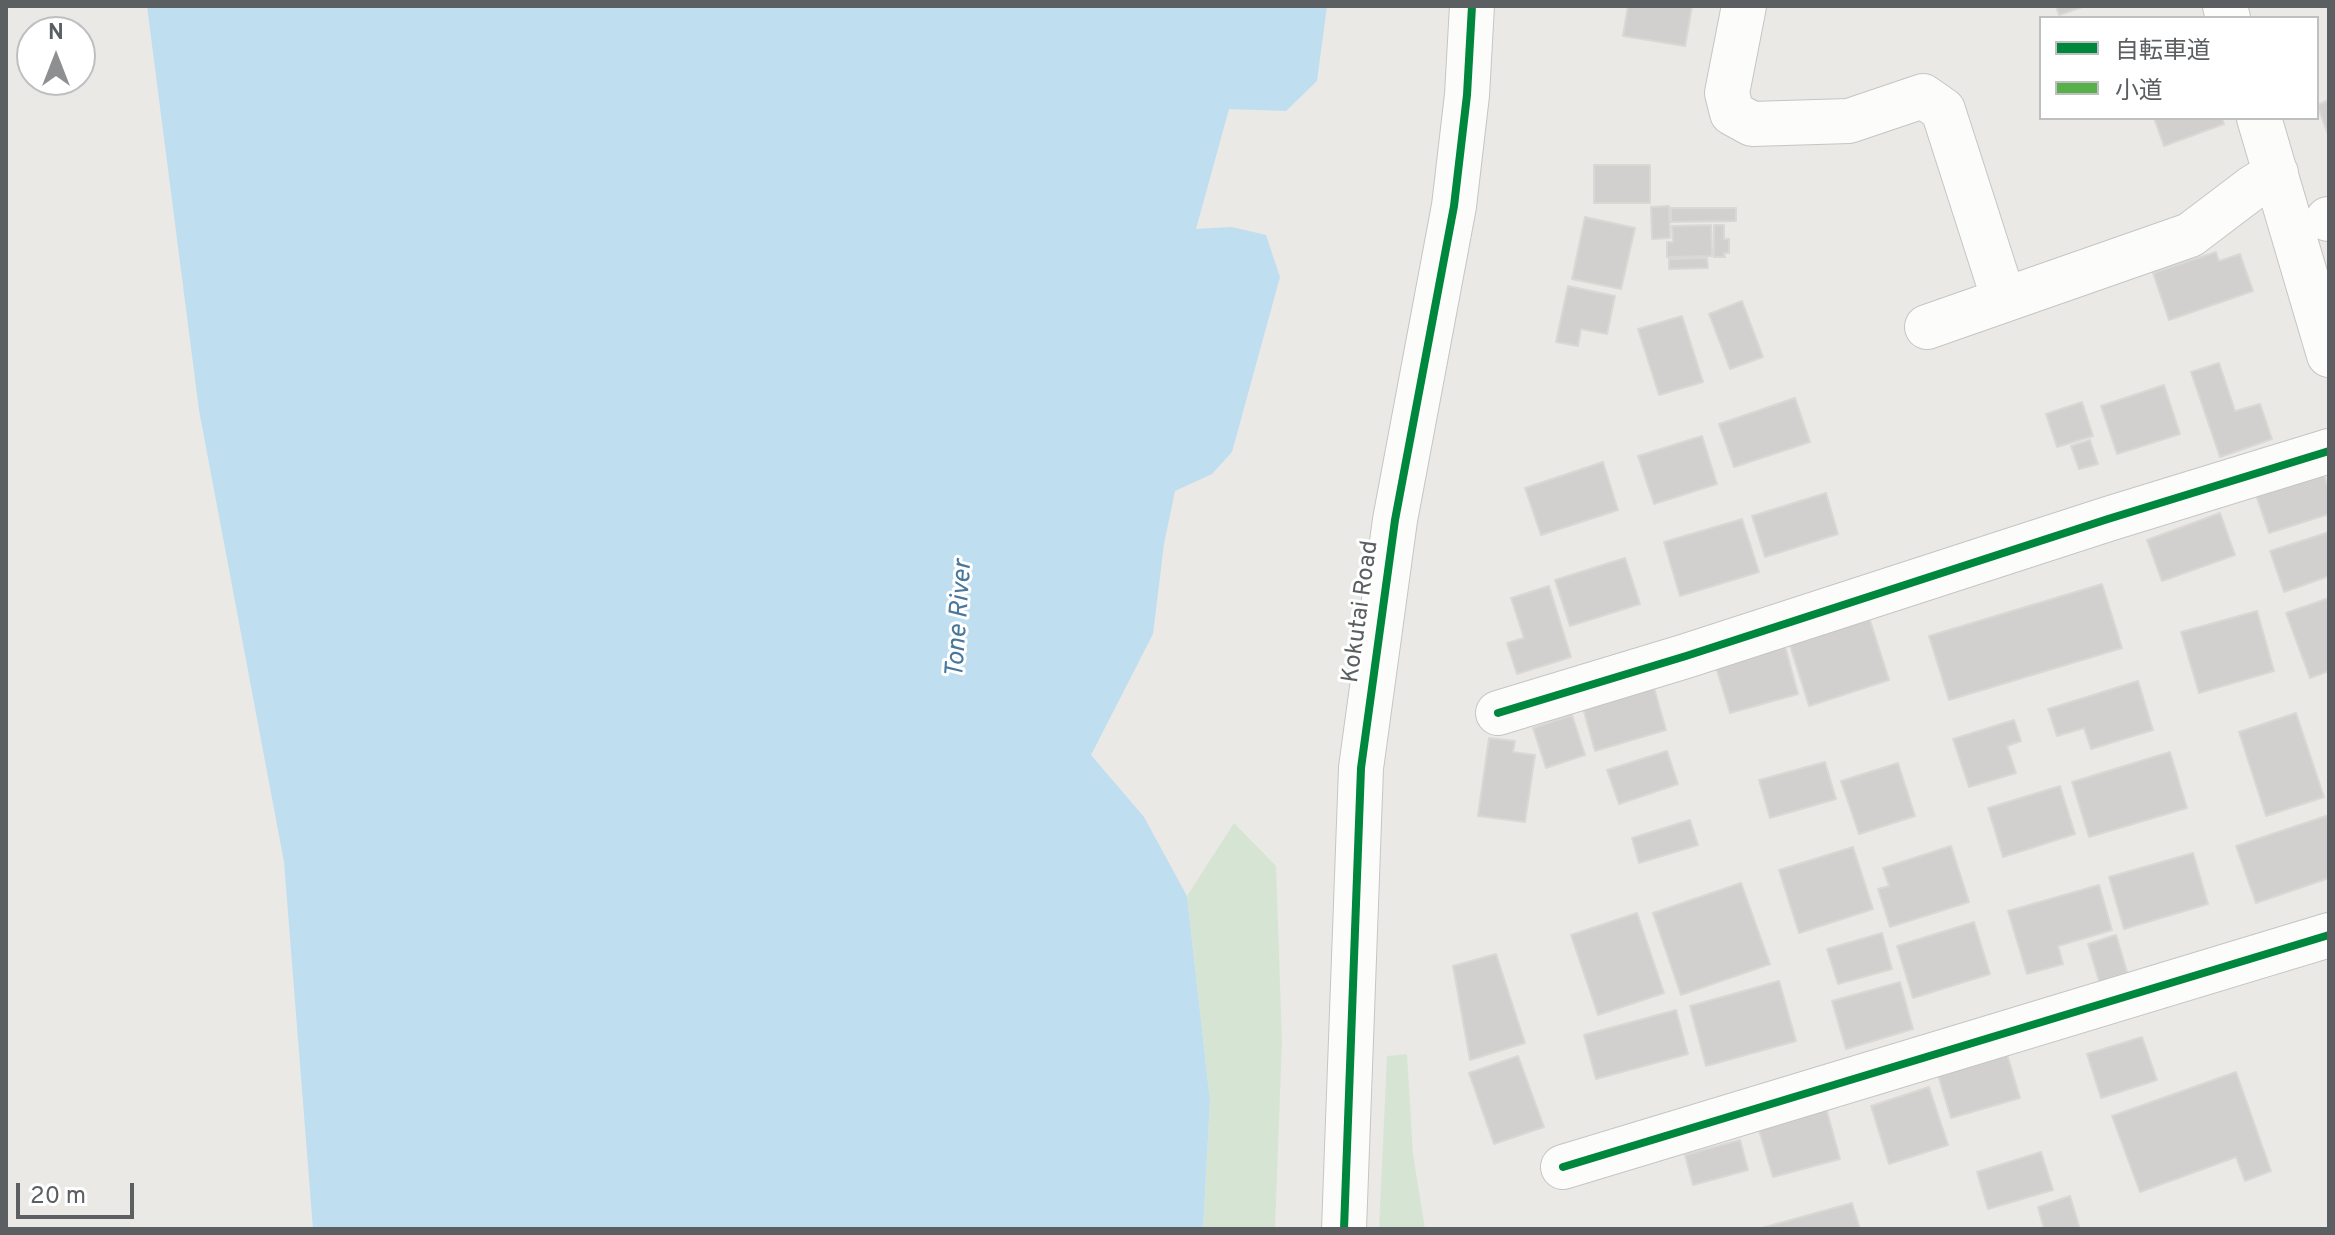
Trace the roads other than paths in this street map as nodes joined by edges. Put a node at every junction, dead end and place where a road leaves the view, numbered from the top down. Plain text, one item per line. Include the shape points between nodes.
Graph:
1 (1472, 6) edge
2 (1744, 6) edge
3 (2260, 120) edge
4 (2276, 173) junction
5 (2004, 300) junction
6 (1927, 327) dead end
7 (2329, 355) edge
8 (2329, 451) edge
9 (1498, 713) dead end
10 (2329, 935) edge
11 (1563, 1167) dead end
12 (1344, 1229) edge

1 - 12 street, Kokutai Road via 1454,206 1395,520 1361,768
2 - 5 street via 1727,93 1732,113 1752,124 1849,121 1923,96 1943,110
3 - 4 street
4 - 5 street via 2190,235
4 - 7 street
5 - 6 street
8 - 9 street
10 - 11 street

